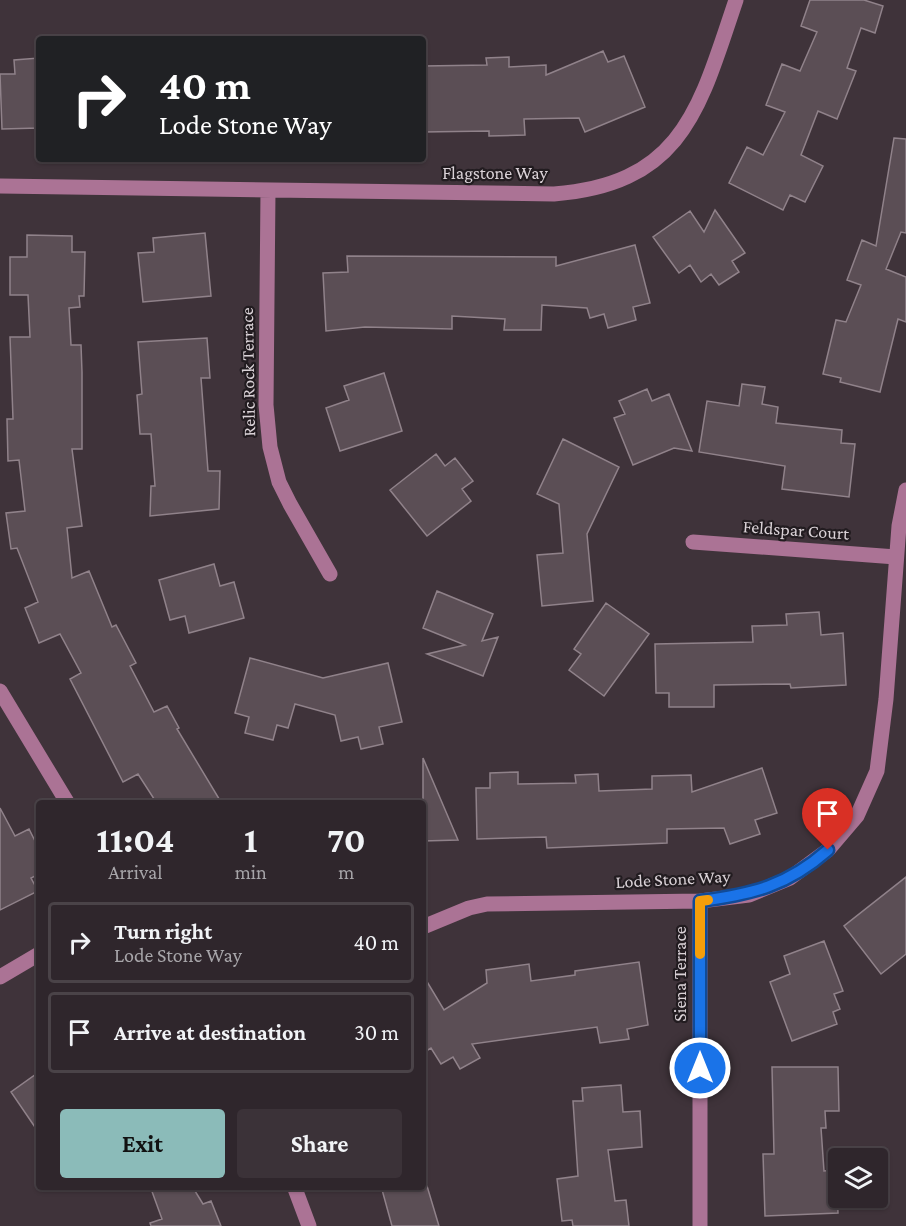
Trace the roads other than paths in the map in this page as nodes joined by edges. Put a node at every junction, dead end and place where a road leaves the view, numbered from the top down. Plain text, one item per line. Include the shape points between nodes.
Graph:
1 (736, 0) edge
2 (0, 186) edge
3 (268, 191) junction
4 (906, 490) edge
5 (693, 542) dead end
6 (896, 557) junction
7 (330, 574) dead end
8 (0, 691) edge
9 (66, 800) edge
10 (700, 901) junction
11 (426, 926) edge
12 (36, 956) edge
13 (0, 977) edge
14 (296, 1190) edge
15 (309, 1226) edge
16 (699, 1226) edge

1 - 3 street, Flagstone Way via 690,122 661,156 623,179 598,188 554,194
2 - 3 street, Flagstone Way
3 - 7 street, Relic Rock Terrace via 266,405 270,447 283,489
4 - 6 street, Lode Stone Way
5 - 6 street, Feldspar Court
6 - 10 street, Lode Stone Way via 883,738 877,771 857,816 828,850 790,878 748,894
8 - 9 street
10 - 11 street, Lode Stone Way via 487,904
10 - 16 street, Siena Terrace
12 - 13 street
14 - 15 street

